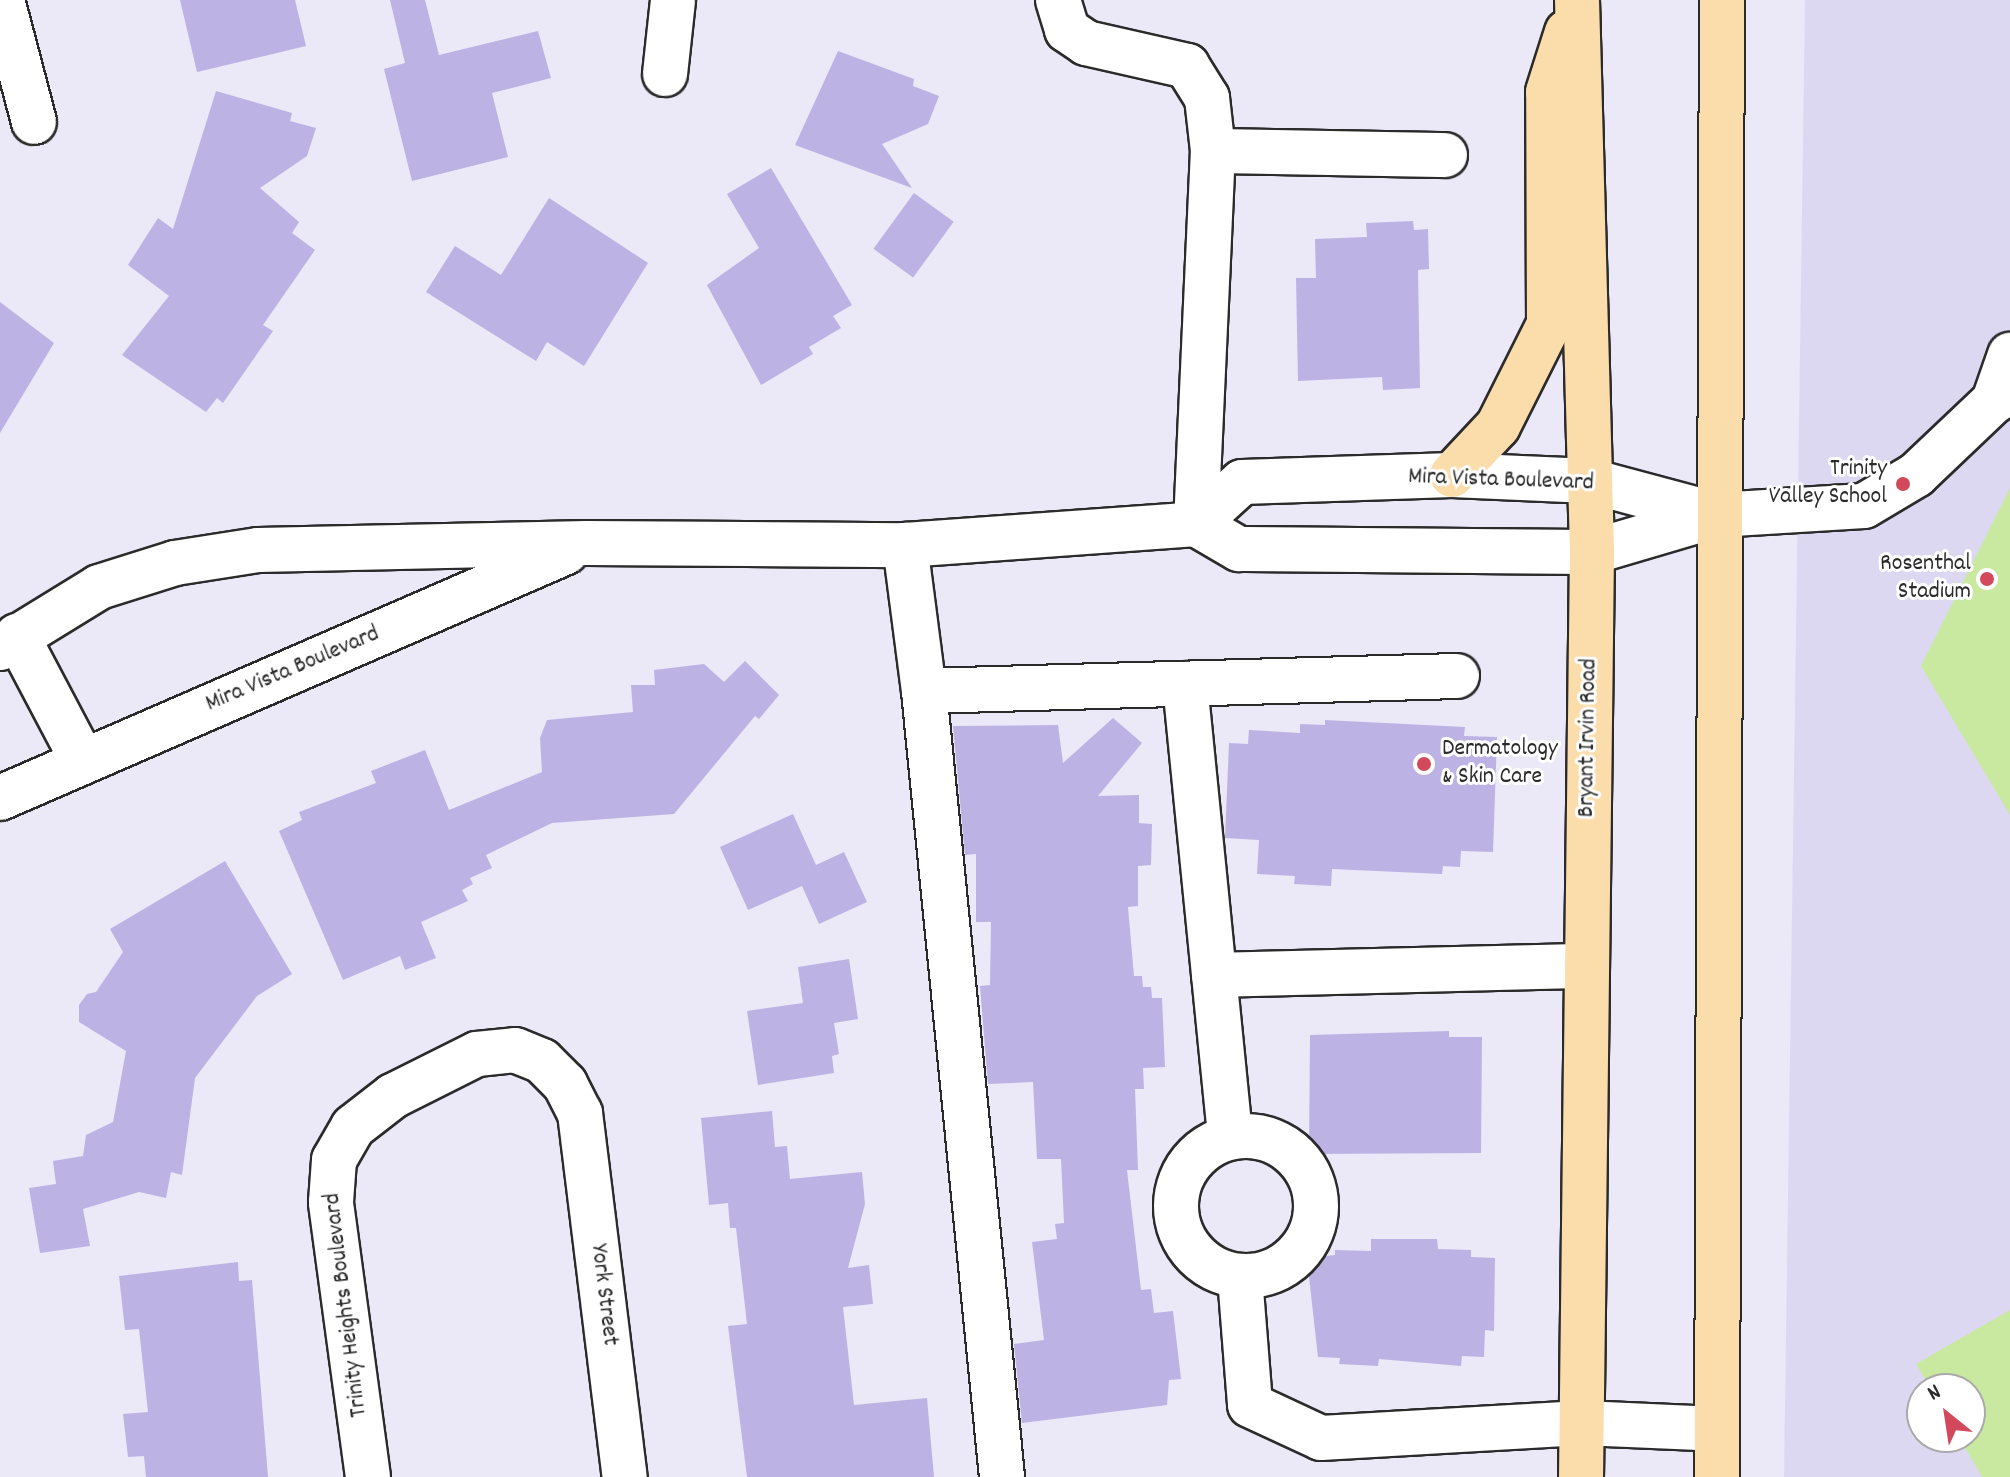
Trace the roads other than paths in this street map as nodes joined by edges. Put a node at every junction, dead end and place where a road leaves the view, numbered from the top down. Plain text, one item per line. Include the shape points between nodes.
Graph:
1 (2, 0) edge
2 (673, 0) edge
3 (1058, 0) edge
4 (1722, 0) edge
5 (1577, 2) edge
6 (665, 74) dead end
7 (34, 122) dead end
8 (1213, 151) junction
9 (1445, 155) dead end
10 (2010, 355) edge
11 (2002, 396) edge
12 (1452, 475) junction
13 (1590, 481) junction
14 (1717, 515) junction
15 (1196, 524) junction
16 (587, 543) junction
17 (905, 545) junction
18 (1592, 552) junction
19 (9, 642) edge
20 (1457, 676) dead end
21 (1185, 684) junction
22 (924, 691) junction
23 (83, 761) junction
24 (0, 798) edge
25 (1587, 966) junction
26 (1214, 975) junction
27 (580, 1113) joint
28 (1230, 1136) junction
29 (1240, 1277) junction
30 (1582, 1423) junction
31 (1717, 1429) junction
32 (368, 1477) edge
33 (625, 1477) edge
34 (1002, 1477) edge
35 (1581, 1477) edge
36 (1717, 1477) edge

1 - 7 street
2 - 6 street
3 - 8 street via 1067,30 1086,43 1187,66 1207,98
4 - 14 main road
5 - 12 main road via 1548,92 1549,324 1498,426
5 - 13 main road, Bryant Irvin Road
8 - 9 street
8 - 15 street
10 - 11 street
11 - 14 street via 1916,475 1864,506
12 - 13 street, Mira Vista Boulevard
12 - 15 street, Mira Vista Boulevard via 1242,482
13 - 14 street, Mira Vista Boulevard
13 - 18 main road, Bryant Irvin Road
14 - 18 street
14 - 31 main road
15 - 17 street, Mira Vista Boulevard
15 - 18 street via 1239,549
16 - 17 street, Mira Vista Boulevard
16 - 19 street, Mira Vista Boulevard via 258,550 217,556 99,587
16 - 23 street, Mira Vista Boulevard
17 - 22 street
18 - 25 main road, Bryant Irvin Road
19 - 23 street
20 - 21 street
21 - 22 street
21 - 26 street
22 - 34 street
23 - 24 street, Mira Vista Boulevard
25 - 26 street
25 - 30 main road, Bryant Irvin Road
26 - 28 street
27 - 32 street, Trinity Heights Boulevard via 565,1084 542,1061 515,1050 477,1054 393,1096 353,1127 334,1160 331,1202
27 - 33 street, York Street
28 - 29 street via 1198,1152 1183,1172 1174,1207 1182,1239 1213,1270
28 - 29 street via 1280,1142 1310,1174 1318,1207 1308,1240 1270,1273
29 - 30 street via 1250,1405 1321,1438
30 - 31 street
30 - 35 main road, Bryant Irvin Road
31 - 36 main road

